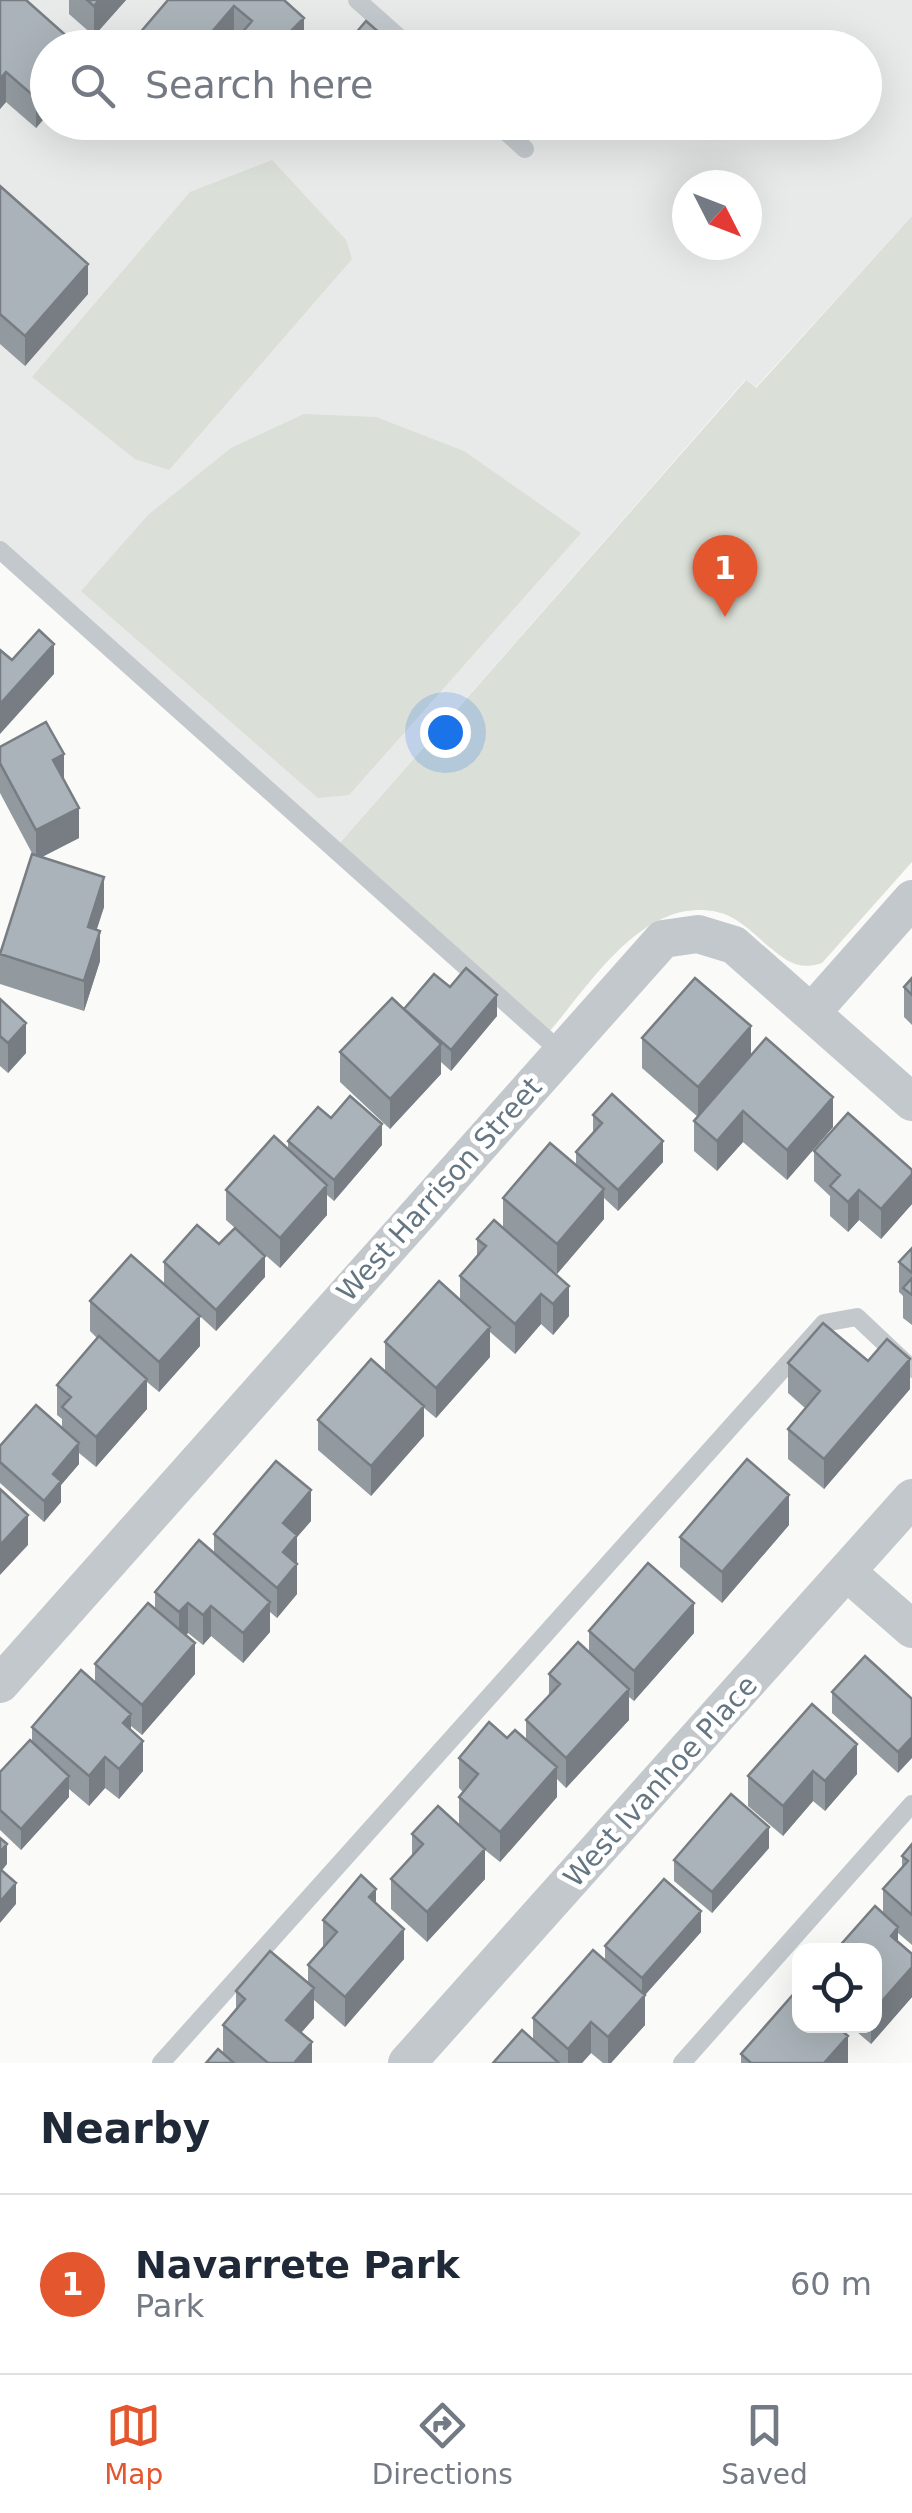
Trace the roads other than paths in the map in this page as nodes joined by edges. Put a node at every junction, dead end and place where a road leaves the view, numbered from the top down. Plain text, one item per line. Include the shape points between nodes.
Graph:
1 (358, 0) edge
2 (391, 30) edge
3 (514, 140) edge
4 (524, 149) dead end
5 (0, 550) edge
6 (912, 899) edge
7 (812, 1012) junction
8 (561, 1052) junction
9 (912, 1102) edge
10 (912, 1369) edge
11 (912, 1498) edge
12 (848, 1572) junction
13 (912, 1629) edge
14 (0, 1684) edge
15 (912, 1804) edge
16 (161, 2063) edge
17 (407, 2063) edge
18 (682, 2063) edge

1 - 2 lane
3 - 4 lane
5 - 8 lane
6 - 7 street
7 - 8 street, West Harrison Street via 734,946 698,934 663,939
7 - 9 street, West Harrison Street
8 - 14 street, West Harrison Street
10 - 16 lane via 857,1317 824,1323
11 - 12 street, West Ivanhoe Place
12 - 13 street
12 - 17 street, West Ivanhoe Place
15 - 18 lane

